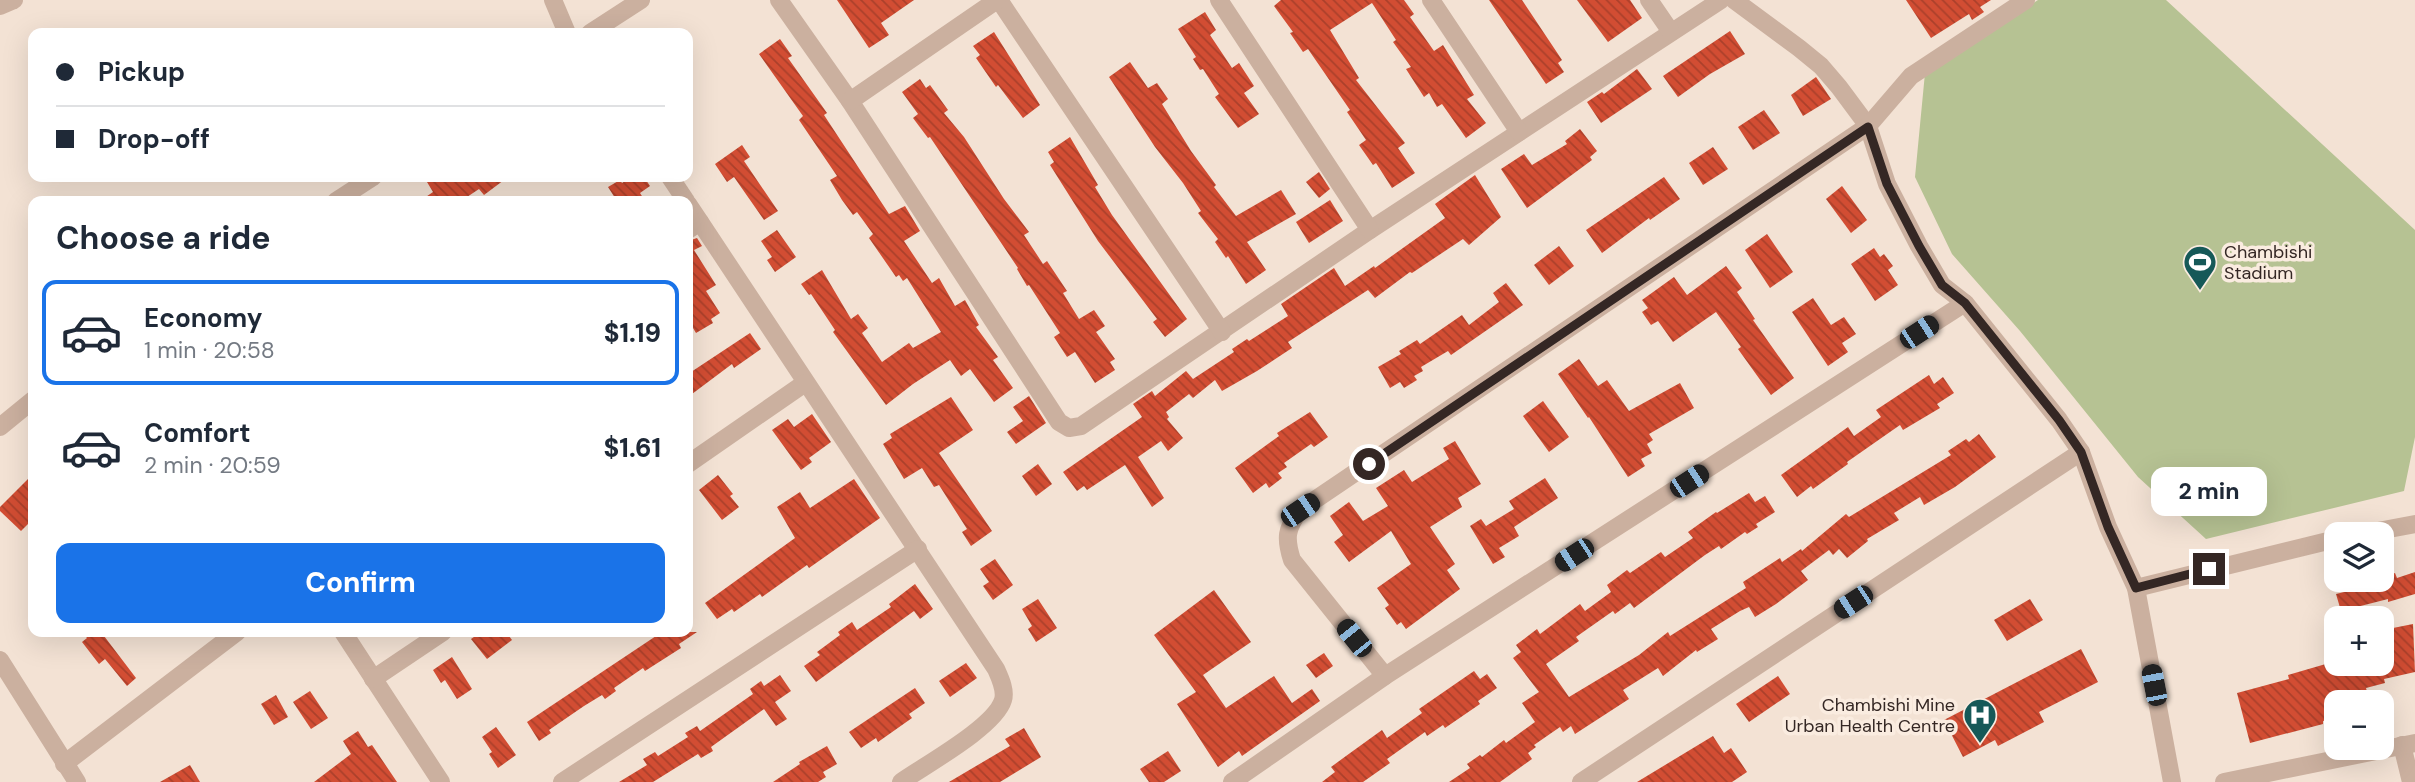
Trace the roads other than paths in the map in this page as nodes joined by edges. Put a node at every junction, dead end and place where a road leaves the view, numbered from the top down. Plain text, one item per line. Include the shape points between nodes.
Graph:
1 (14, 0) edge
2 (553, 0) edge
3 (641, 0) edge
4 (779, 0) edge
5 (998, 0) edge
6 (1219, 0) edge
7 (1432, 0) edge
8 (1649, 0) edge
9 (1721, 0) edge
10 (1734, 0) edge
11 (2026, 0) edge
12 (0, 6) edge
13 (565, 28) edge
14 (606, 28) edge
15 (1671, 32) junction
16 (850, 101) junction
17 (1868, 127) junction
18 (1519, 132) junction
19 (365, 182) edge
20 (344, 196) edge
21 (694, 226) edge
22 (1370, 230) junction
23 (1965, 303) junction
24 (1222, 332) junction
25 (805, 383) junction
26 (28, 404) edge
27 (0, 427) edge
28 (2081, 452) junction
29 (693, 461) edge
30 (2415, 524) edge
31 (2394, 528) edge
32 (2324, 542) edge
33 (918, 549) junction
34 (2136, 588) junction
35 (230, 637) edge
36 (345, 637) edge
37 (436, 637) edge
38 (0, 660) edge
39 (1385, 676) junction
40 (373, 679) junction
41 (2409, 744) edge
42 (64, 764) junction
43 (77, 782) edge
44 (441, 782) edge
45 (562, 782) edge
46 (901, 782) edge
47 (1232, 782) edge
48 (1581, 782) edge
49 (2172, 782) edge
50 (2224, 782) edge
51 (2411, 782) edge

1 - 12 street
2 - 13 street
3 - 14 street
4 - 16 street
5 - 16 street
5 - 24 street
6 - 22 street
7 - 18 street
8 - 15 street
9 - 15 street
10 - 17 street via 1821,66
11 - 17 street via 1911,76
15 - 18 street
16 - 24 street via 1059,422 1069,428 1081,426
17 - 23 street via 1887,184 1919,246 1942,285
17 - 39 street via 1300,510 1290,524 1287,542 1292,561
18 - 22 street
19 - 20 street
21 - 25 street
22 - 24 street
23 - 28 street
23 - 39 street
25 - 29 street
25 - 33 street
26 - 27 street
28 - 34 street
28 - 48 street
30 - 31 street
32 - 34 street
33 - 45 street
33 - 46 street via 996,669 1004,698 985,725
34 - 49 street
35 - 42 street
36 - 40 street
37 - 40 street
38 - 42 street
39 - 47 street
40 - 44 street
41 - 50 street
41 - 51 street
42 - 43 street

